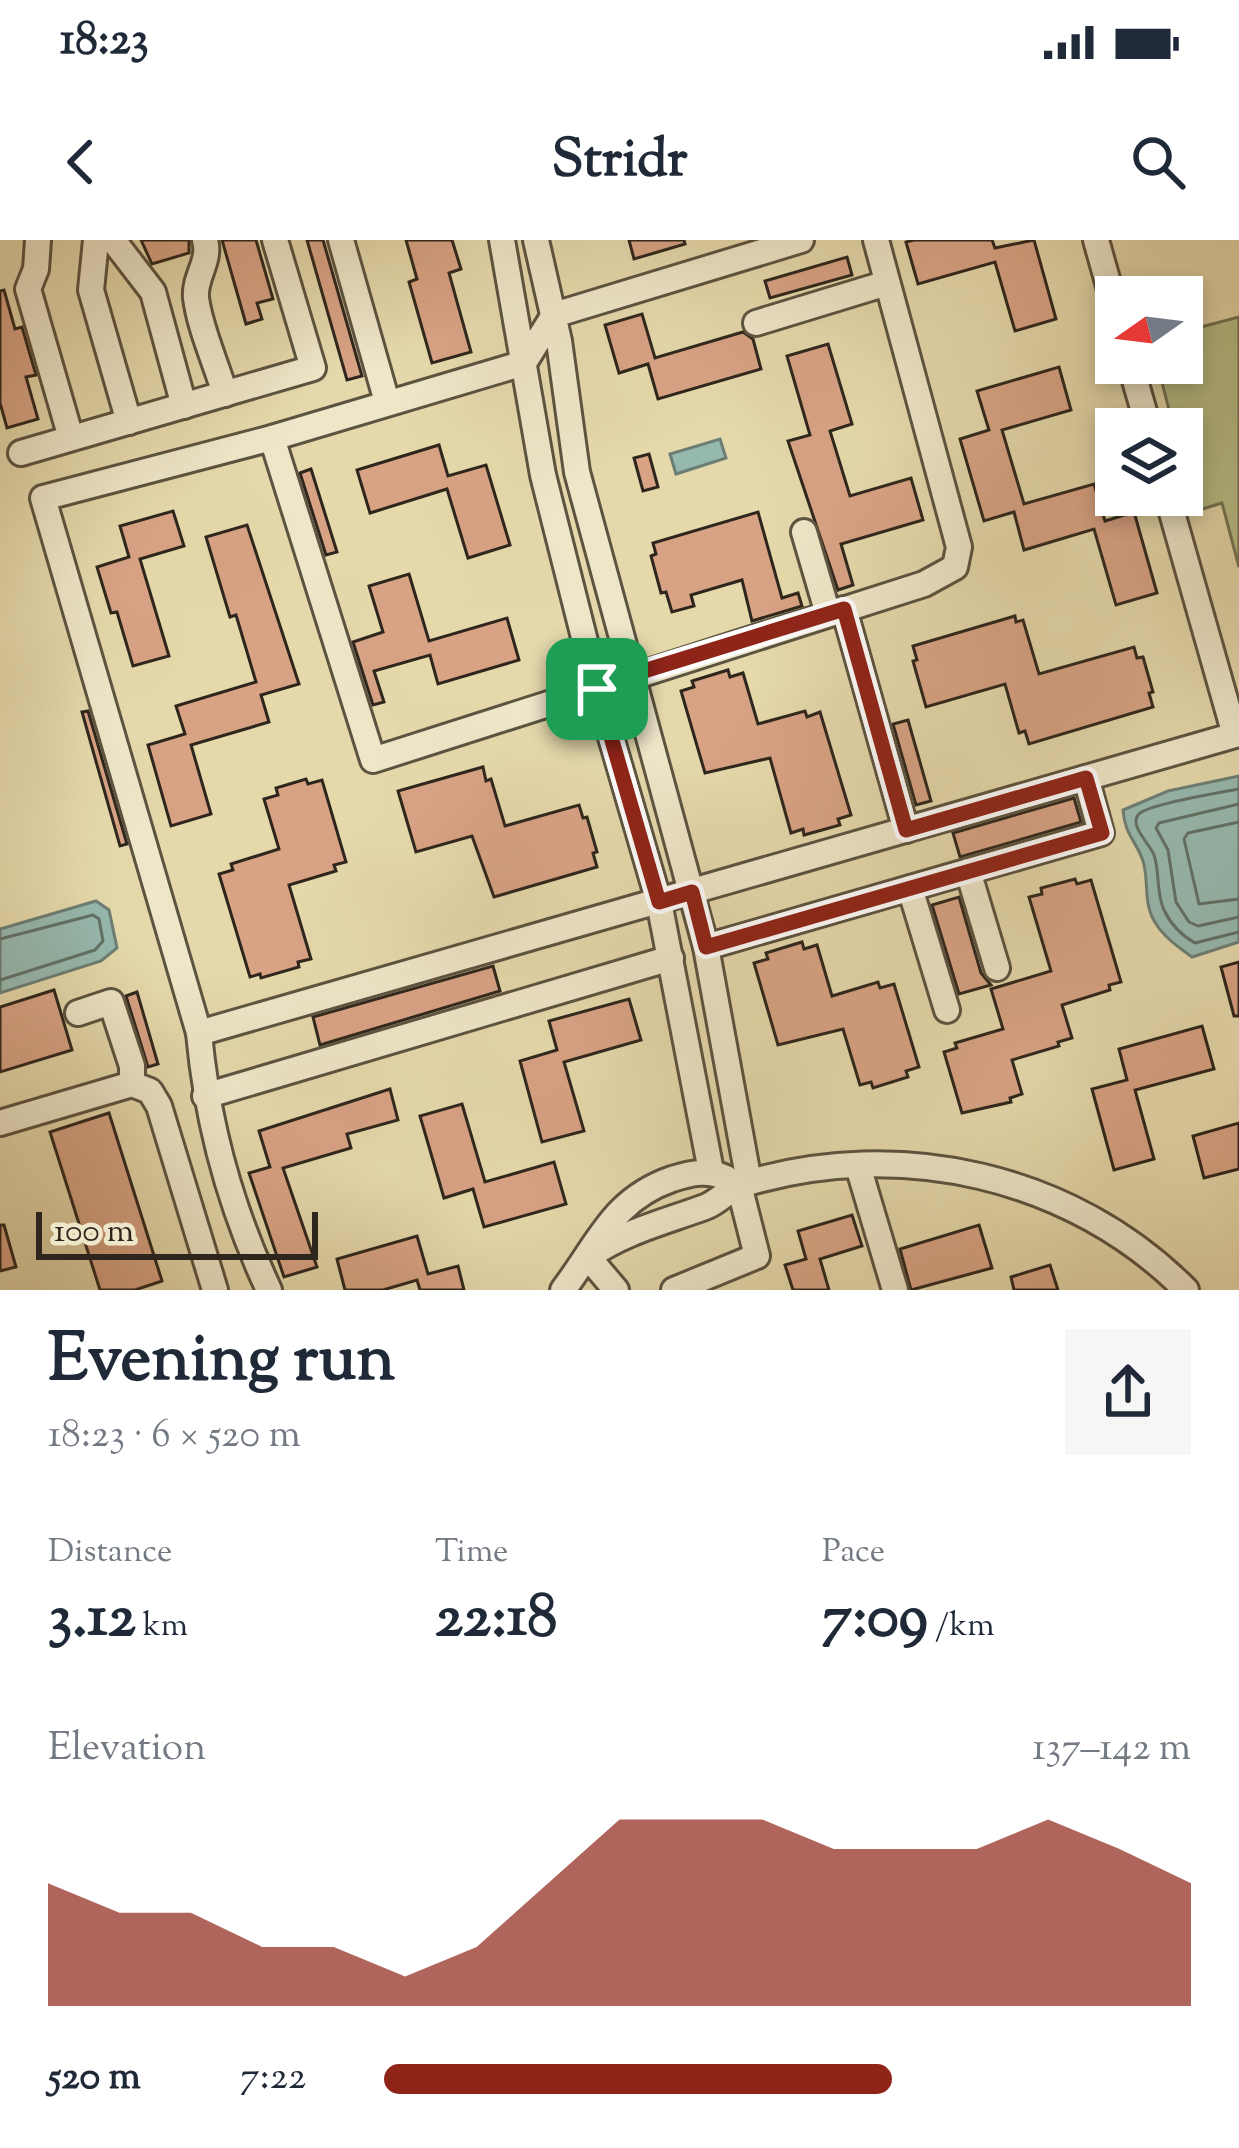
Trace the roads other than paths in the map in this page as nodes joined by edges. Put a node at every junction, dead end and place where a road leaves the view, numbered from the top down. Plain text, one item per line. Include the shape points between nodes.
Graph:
1 (38, 240) edge
2 (96, 240) edge
3 (113, 240) edge
4 (205, 240) edge
5 (275, 240) edge
6 (341, 240) edge
7 (502, 240) edge
8 (536, 240) edge
9 (875, 240) edge
10 (1096, 240) edge
11 (786, 242) edge
12 (1106, 276) edge
13 (197, 280) junction
14 (146, 282) junction
15 (887, 283) junction
16 (554, 314) junction
17 (756, 323) dead end
18 (524, 363) junction
19 (225, 394) junction
20 (386, 402) junction
21 (184, 406) junction
22 (129, 422) junction
23 (272, 438) junction
24 (71, 439) junction
25 (21, 453) dead end
26 (1173, 516) edge
27 (804, 532) dead end
28 (836, 611) junction
29 (631, 675) junction
30 (597, 689) junction
31 (1086, 778) junction
32 (906, 830) junction
33 (968, 872) junction
34 (910, 888) junction
35 (692, 892) junction
36 (659, 902) junction
37 (706, 947) junction
38 (671, 958) junction
39 (997, 968) dead end
40 (947, 1010) dead end
41 (78, 1013) dead end
42 (200, 1033) junction
43 (132, 1084) junction
44 (205, 1096) junction
45 (0, 1123) edge
46 (858, 1166) junction
47 (711, 1171) junction
48 (744, 1184) junction
49 (588, 1258) junction
50 (215, 1290) edge
51 (269, 1290) edge
52 (563, 1290) edge
53 (616, 1290) edge
54 (674, 1290) edge
55 (895, 1290) edge
56 (1186, 1290) edge

1 - 24 street via 28,289
2 - 22 street via 91,290
3 - 14 street
4 - 13 street
5 - 19 street via 313,368
6 - 20 street
7 - 18 street
8 - 16 street
9 - 15 street
10 - 12 street
11 - 16 street
13 - 14 street
13 - 19 street
14 - 21 street
15 - 17 street
15 - 28 street via 959,548 955,567 924,584
16 - 18 street
16 - 29 street via 577,472
18 - 20 street
18 - 30 street via 542,475
19 - 21 street
20 - 23 street
21 - 22 street
22 - 24 street
23 - 30 street via 373,760
23 - 42 street via 44,498
24 - 25 street
26 - 31 street via 1235,735
27 - 28 street
28 - 29 street
28 - 32 street
29 - 30 street
29 - 35 street
30 - 36 street
31 - 32 street
31 - 33 street via 1102,833
32 - 35 street
33 - 34 street
33 - 39 street
34 - 37 street
34 - 40 street
35 - 36 street
35 - 37 street
36 - 38 street
36 - 42 street
37 - 48 street
38 - 44 street
38 - 47 street
41 - 43 street via 111,1003
42 - 44 street
43 - 45 street
43 - 50 street via 159,1106
44 - 51 street via 243,1236
46 - 48 street
46 - 55 street
46 - 56 street via 958,1170 1029,1189 1118,1233
47 - 48 street
47 - 49 street via 630,1198
48 - 49 street
48 - 54 street via 758,1256
49 - 52 street
49 - 53 street

